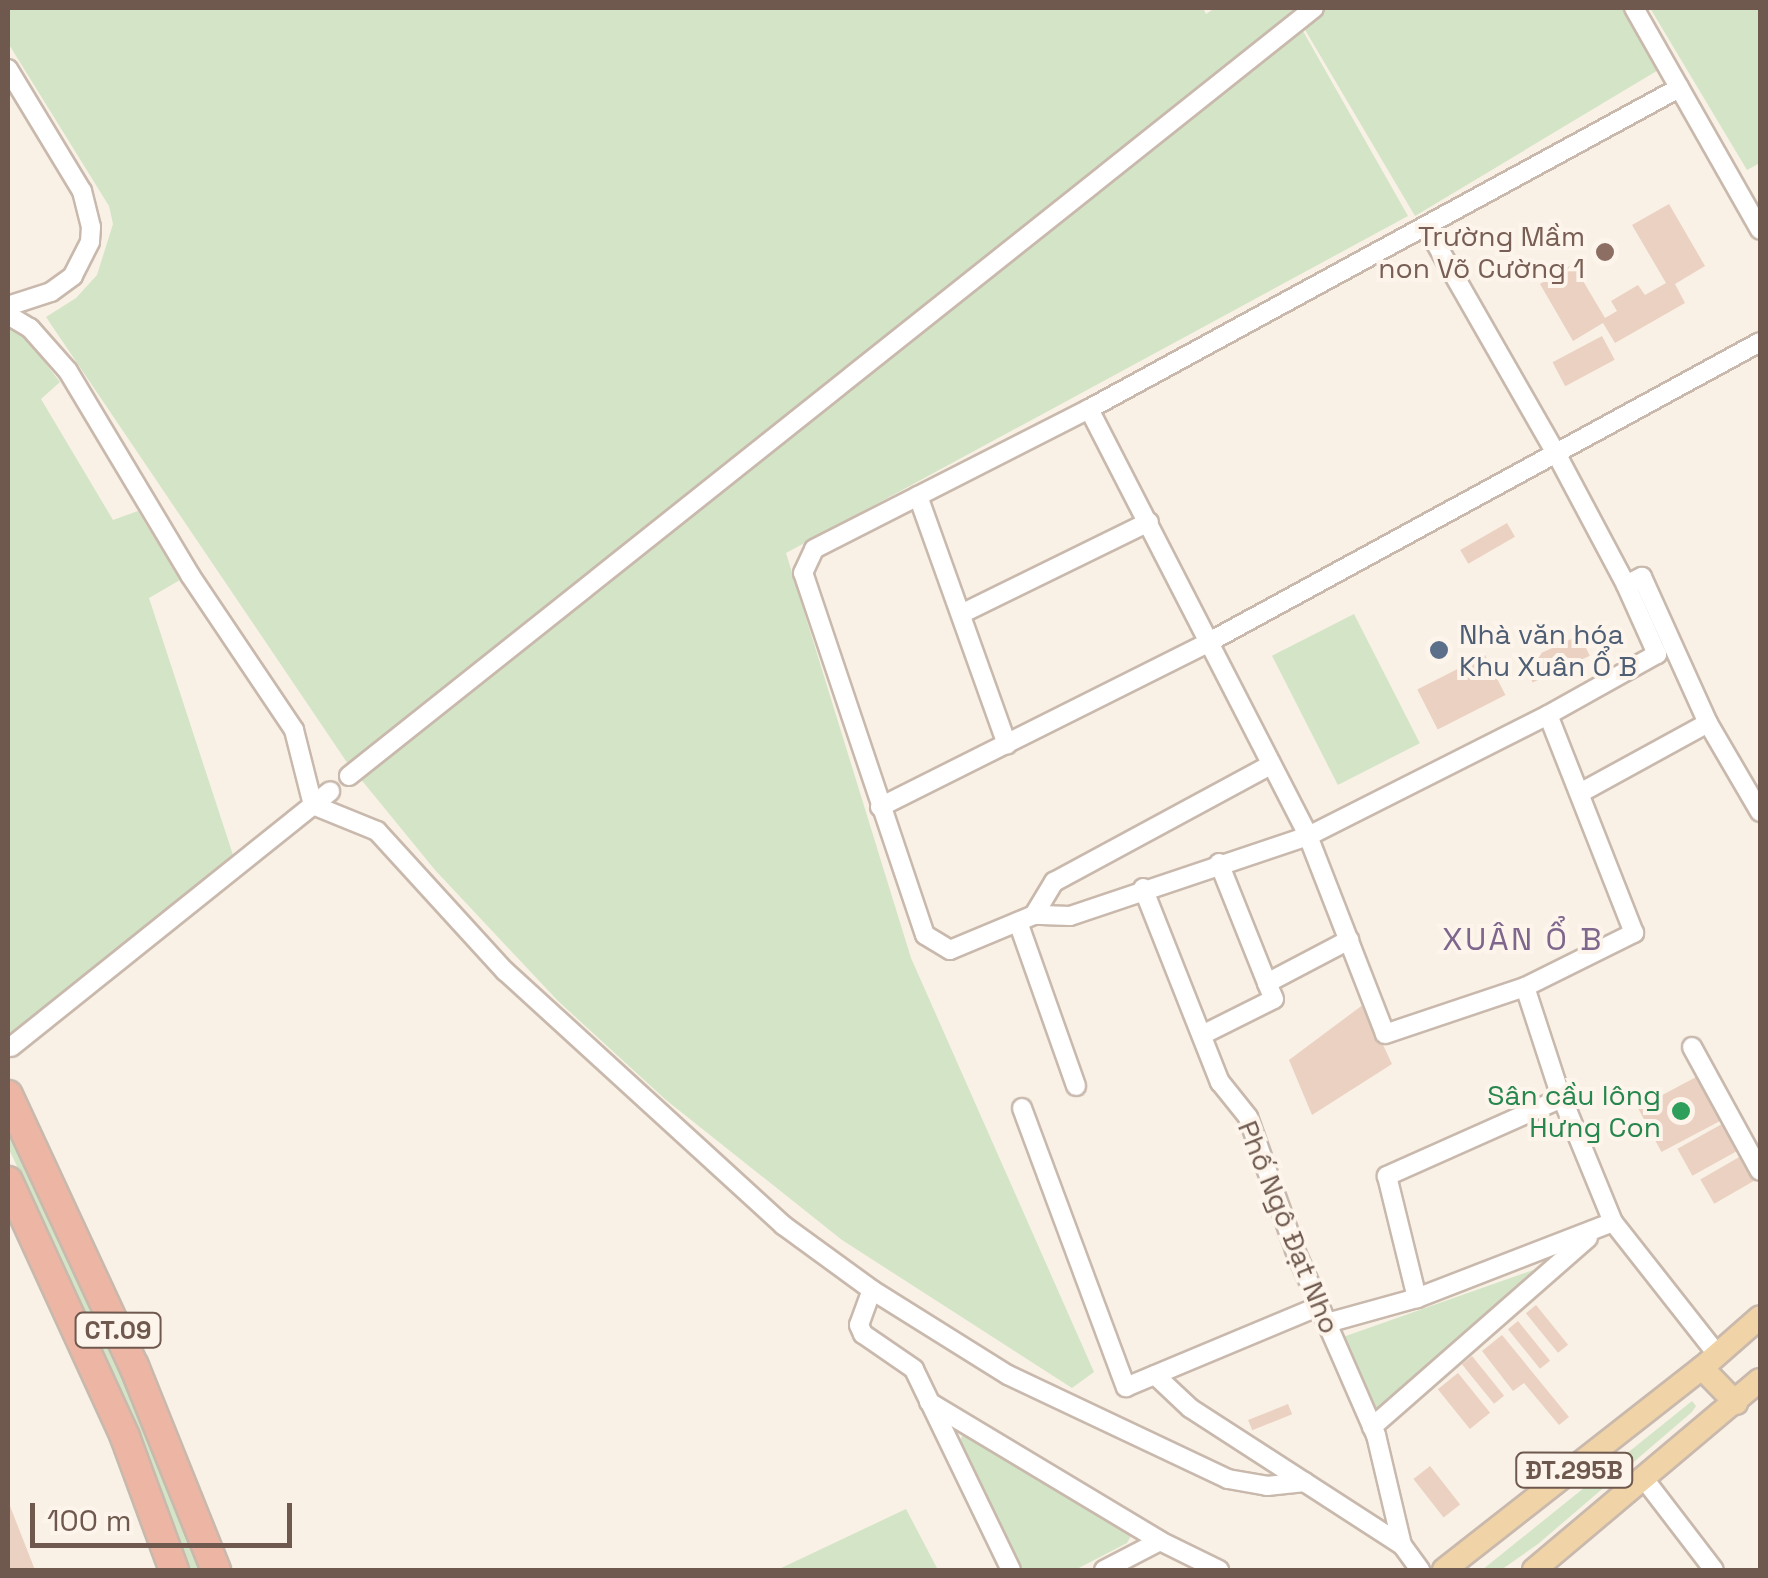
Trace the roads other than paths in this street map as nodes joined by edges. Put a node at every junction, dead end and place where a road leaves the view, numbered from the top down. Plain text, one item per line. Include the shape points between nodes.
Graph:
1 (1314, 8) edge
2 (1634, 8) edge
3 (8, 69) edge
4 (1680, 88) junction
5 (1427, 228) junction
6 (1760, 230) edge
7 (8, 306) edge
8 (8, 314) edge
9 (1760, 342) edge
10 (1089, 409) junction
11 (1558, 454) junction
12 (918, 496) junction
13 (1148, 522) junction
14 (1626, 585) junction
15 (963, 613) junction
16 (1211, 640) junction
17 (1548, 715) junction
18 (1708, 724) junction
19 (1007, 745) junction
20 (1270, 766) junction
21 (349, 776) dead end
22 (330, 791) dead end
23 (1580, 793) junction
24 (313, 805) junction
25 (880, 807) junction
26 (1760, 812) edge
27 (1308, 836) junction
28 (1219, 863) junction
29 (1143, 888) junction
30 (1026, 918) junction
31 (1349, 940) junction
32 (1267, 983) junction
33 (1525, 987) junction
34 (1202, 1035) junction
35 (11, 1046) dead end
36 (1692, 1047) dead end
37 (1076, 1086) dead end
38 (8, 1095) edge
39 (1562, 1098) junction
40 (1022, 1108) dead end
41 (1760, 1171) edge
42 (8, 1180) edge
43 (1604, 1226) junction
44 (872, 1290) junction
45 (1417, 1298) junction
46 (1323, 1315) junction
47 (1760, 1317) edge
48 (1710, 1361) junction
49 (1155, 1375) junction
50 (1760, 1380) edge
51 (928, 1401) junction
52 (1736, 1403) junction
53 (1372, 1427) junction
54 (1644, 1480) junction
55 (1305, 1482) junction
56 (1160, 1541) junction
57 (1402, 1545) junction
58 (174, 1570) edge
59 (216, 1570) edge
60 (1011, 1570) edge
61 (1104, 1570) edge
62 (1219, 1570) edge
63 (1420, 1570) edge
64 (1444, 1570) edge
65 (1534, 1570) edge
66 (1714, 1570) edge

1 - 21 street
2 - 4 street
3 - 7 street via 74,177 91,227 73,276 52,292
4 - 5 street
4 - 6 street
5 - 10 street
5 - 11 street
8 - 24 street via 68,370 190,575 294,730
9 - 11 street
10 - 12 street
10 - 13 street
11 - 14 street
11 - 16 street
12 - 15 street
12 - 25 street via 814,549 804,568
13 - 15 street
13 - 16 street
14 - 17 street via 1657,654
14 - 18 street via 1642,577
15 - 19 street
16 - 19 street
16 - 20 street
17 - 23 street
17 - 27 street
18 - 23 street
18 - 26 street
19 - 25 street
20 - 27 street
20 - 30 street via 1054,882
22 - 24 street
23 - 33 street via 1634,933
24 - 35 street
24 - 44 street via 377,831 505,971 783,1225
25 - 30 street via 925,935 935,944 958,950
27 - 28 street
27 - 31 street
28 - 29 street
28 - 32 street
29 - 30 street via 1070,916
29 - 34 street, Phố Ngô Đạt Nho
30 - 37 street
31 - 32 street
31 - 33 street via 1385,1034
32 - 34 street via 1274,999
33 - 39 street
34 - 46 street, Phố Ngô Đạt Nho via 1220,1082 1248,1118
36 - 41 street
38 - 59 highway, CT.09 via 134,1366
39 - 43 street
39 - 45 street via 1387,1176
40 - 49 street via 1126,1387
42 - 58 highway, CT.09 via 126,1437
43 - 45 street
43 - 48 street
43 - 53 street
44 - 51 street via 859,1326 863,1334 914,1369
44 - 55 street via 1008,1376 1228,1478 1267,1486
45 - 46 street
46 - 49 street
46 - 53 street, Phố Ngô Đạt Nho
47 - 48 main road, ĐT.295B
48 - 52 main road
48 - 64 main road, ĐT.295B
49 - 55 street via 1190,1408
50 - 52 main road, ĐT.295B
51 - 56 street
51 - 60 street
52 - 54 main road, ĐT.295B
53 - 57 street, Phố Ngô Đạt Nho
54 - 65 main road, ĐT.295B
54 - 66 street
55 - 57 street
56 - 61 street
56 - 62 street
57 - 63 street, Phố Ngô Đạt Nho

